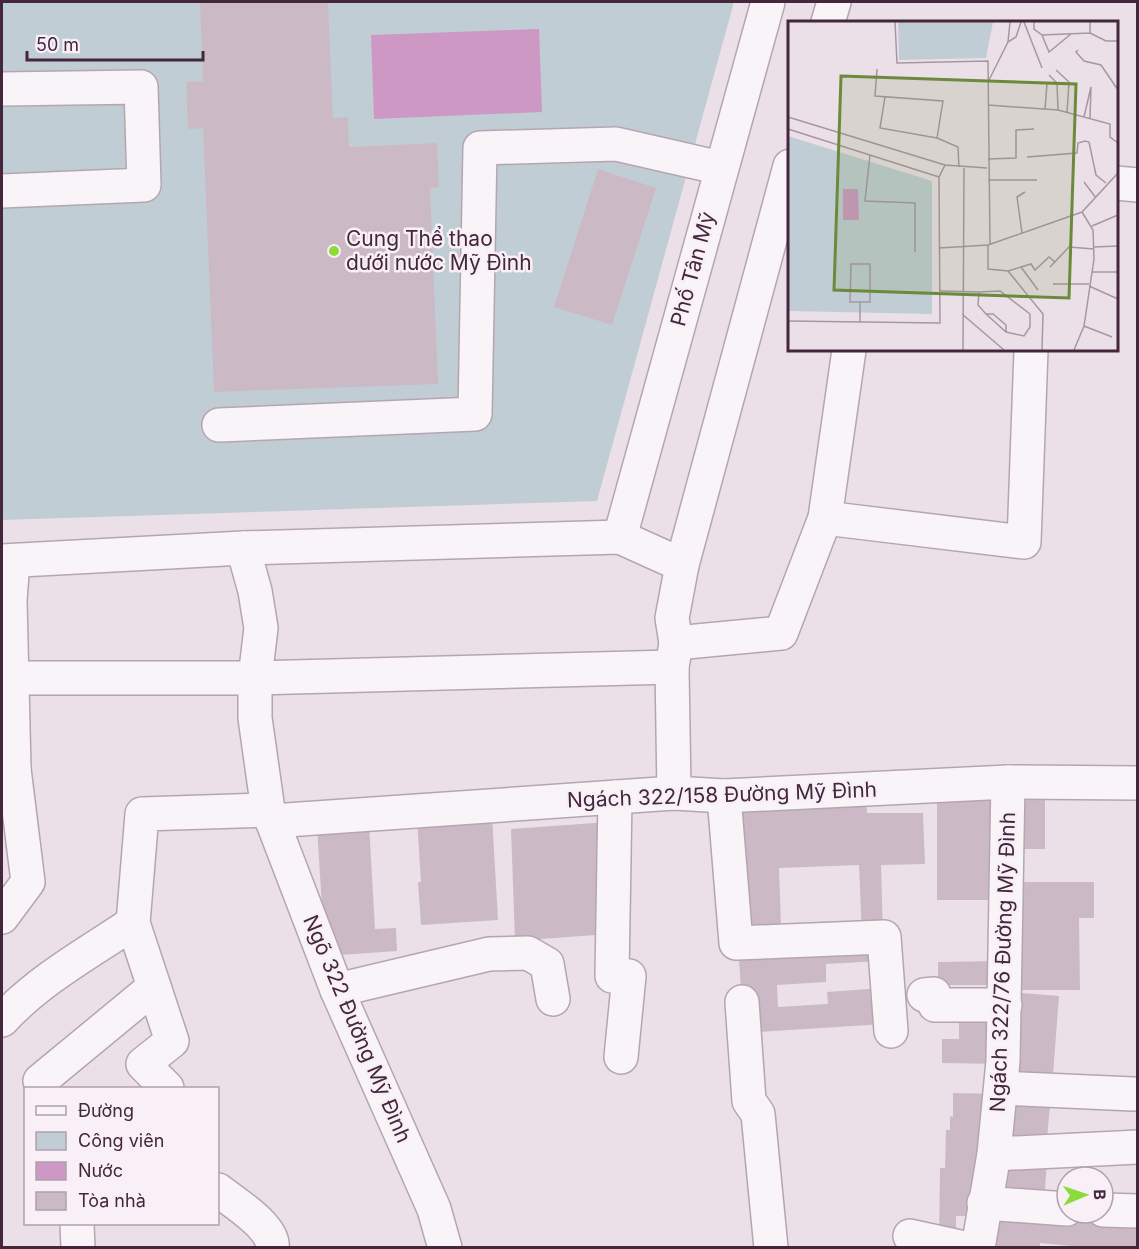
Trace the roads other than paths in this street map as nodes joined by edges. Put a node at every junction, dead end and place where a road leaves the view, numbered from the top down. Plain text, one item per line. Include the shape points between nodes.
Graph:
1 (768, 2) edge
2 (834, 2) edge
3 (828, 21) edge
4 (2, 89) edge
5 (721, 168) junction
6 (788, 170) edge
7 (1118, 183) edge
8 (1137, 185) edge
9 (2, 191) edge
10 (849, 351) edge
11 (1031, 351) edge
12 (219, 425) dead end
13 (825, 518) junction
14 (620, 537) junction
15 (243, 548) junction
16 (7, 561) edge
17 (682, 565) junction
18 (674, 655) junction
19 (7, 678) edge
20 (255, 678) junction
21 (8, 769) edge
22 (1008, 782) junction
23 (1137, 783) edge
24 (674, 792) junction
25 (724, 796) junction
26 (615, 797) junction
27 (270, 816) junction
28 (2, 916) edge
29 (133, 923) junction
30 (154, 987) junction
31 (337, 990) junction
32 (924, 995) dead end
33 (553, 999) dead end
34 (742, 1002) dead end
35 (1005, 1005) junction
36 (2, 1020) edge
37 (891, 1031) dead end
38 (621, 1057) dead end
39 (40, 1081) dead end
40 (166, 1087) edge
41 (1001, 1088) junction
42 (1132, 1094) dead end
43 (1137, 1147) edge
44 (994, 1155) junction
45 (219, 1191) edge
46 (984, 1203) junction
47 (1055, 1208) edge
48 (1115, 1210) edge
49 (1137, 1211) edge
50 (77, 1225) edge
51 (910, 1236) dead end
52 (78, 1248) edge
53 (272, 1248) edge
54 (445, 1248) edge
55 (771, 1248) edge
56 (965, 1248) edge
57 (978, 1248) edge

1 - 5 street, Phố Tân Mỹ
2 - 3 street
4 - 9 street via 141,87 144,185
5 - 12 street via 616,144 480,148 475,414
5 - 14 street, Phố Tân Mỹ
6 - 17 street
7 - 8 street
10 - 13 street
11 - 13 street via 1024,542
13 - 18 street via 781,633
14 - 15 street
14 - 17 street
15 - 16 street
15 - 20 street, Ngõ 322 Đường Mỹ Đình via 261,628
16 - 19 street
17 - 18 street via 672,618
18 - 20 street
18 - 24 street
19 - 20 street
19 - 21 street
20 - 27 street, Ngõ 322 Đường Mỹ Đình via 255,718
21 - 28 street via 28,882
22 - 23 street, Ngách 322/158 Đường Mỹ Đình
22 - 25 street, Ngách 322/158 Đường Mỹ Đình
22 - 35 street, Ngách 322/76 Đường Mỹ Đình
24 - 25 street, Ngách 322/158 Đường Mỹ Đình
24 - 26 street, Ngách 322/158 Đường Mỹ Đình
25 - 37 street via 736,943 884,937
26 - 27 street, Ngách 322/158 Đường Mỹ Đình
26 - 38 street via 612,976 628,976
27 - 29 street, Ngách 322/158 Đường Mỹ Đình via 142,814
27 - 31 street, Ngõ 322 Đường Mỹ Đình
29 - 30 street
29 - 36 street via 58,973
30 - 39 street
30 - 40 street via 172,1041 143,1064
31 - 33 street via 489,954 528,953 547,964
31 - 54 street, Ngõ 322 Đường Mỹ Đình via 434,1209
32 - 35 street via 934,994 935,1005
34 - 55 street via 749,1101 758,1114
35 - 41 street, Ngách 322/76 Đường Mỹ Đình
41 - 42 street
41 - 44 street, Ngách 322/76 Đường Mỹ Đình
43 - 44 street
44 - 46 street, Ngách 322/76 Đường Mỹ Đình
45 - 53 street via 260,1223 272,1238
46 - 47 street
46 - 57 street, Ngách 322/76 Đường Mỹ Đình
48 - 49 street
50 - 52 street
51 - 56 street

